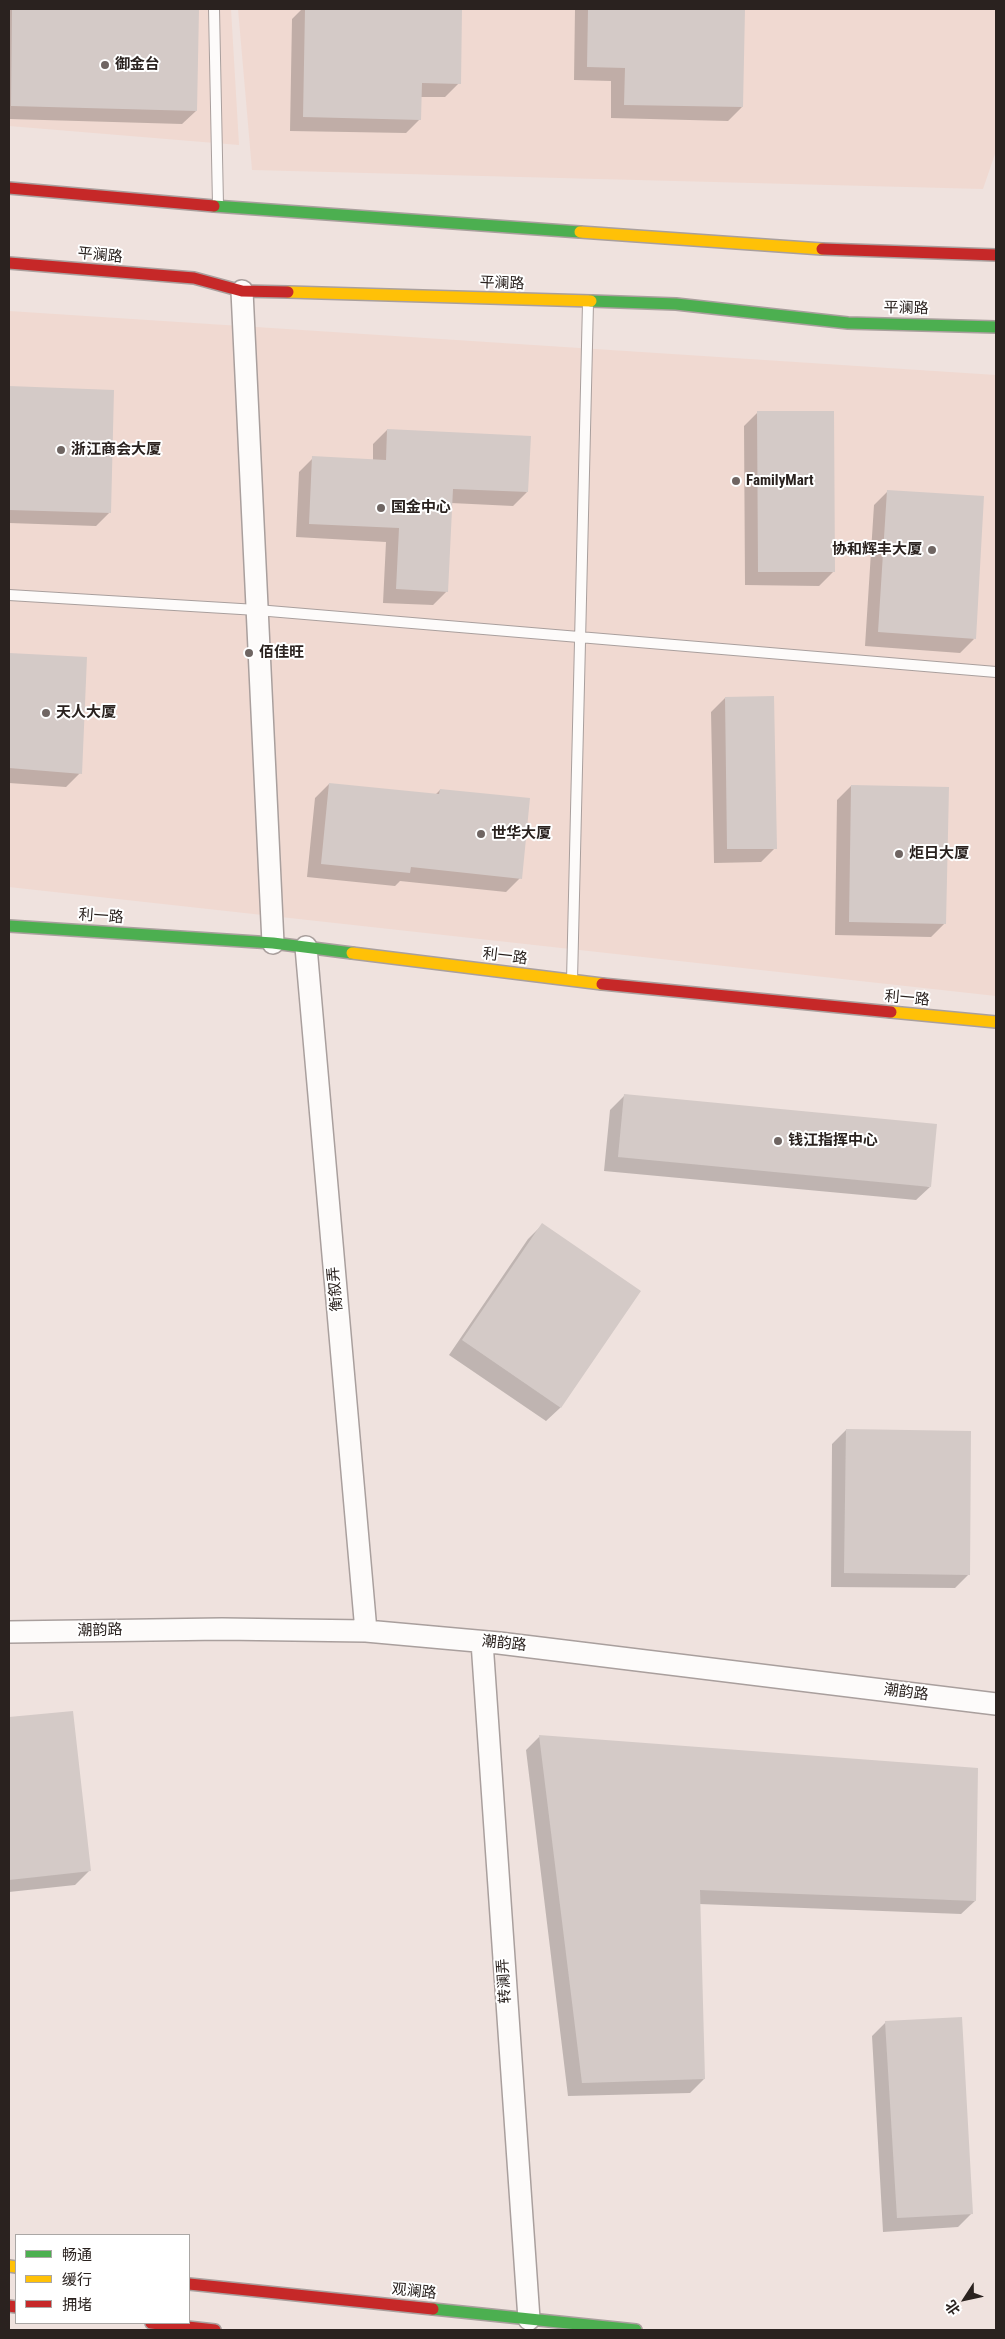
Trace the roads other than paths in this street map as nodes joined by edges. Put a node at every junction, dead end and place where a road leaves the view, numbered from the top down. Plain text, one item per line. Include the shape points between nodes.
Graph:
1 (214, 9) edge
2 (9, 188) edge
3 (218, 206) junction
4 (996, 254) edge
5 (9, 263) edge
6 (242, 291) junction
7 (588, 302) junction
8 (996, 326) edge
9 (9, 595) edge
10 (257, 610) junction
11 (580, 637) junction
12 (996, 672) edge
13 (9, 926) edge
14 (273, 943) junction
15 (306, 947) junction
16 (572, 980) junction
17 (996, 1022) edge
18 (366, 1631) junction
19 (9, 1632) edge
20 (482, 1642) junction
21 (996, 1704) edge
22 (190, 2284) edge
23 (529, 2319) junction
24 (160, 2324) edge
25 (215, 2330) edge
26 (636, 2330) edge

1 - 3 lane
2 - 3 main road
3 - 4 main road via 856,251
5 - 6 main road, 平澜路 via 194,278
6 - 7 main road, 平澜路
6 - 10 street
7 - 8 main road, 平澜路 via 676,304 848,323
7 - 11 lane
9 - 10 lane
10 - 11 lane
10 - 14 street
11 - 12 lane
11 - 16 lane
13 - 14 main road, 利一路
14 - 15 main road, 利一路
15 - 16 main road, 利一路
15 - 18 street, 衡叙弄
16 - 17 main road, 利一路
18 - 19 street, 潮韵路
18 - 20 street, 潮韵路
20 - 21 street, 潮韵路
20 - 23 street, 转澜弄
22 - 23 main road, 观澜路
23 - 26 main road, 观澜路
24 - 25 main road

